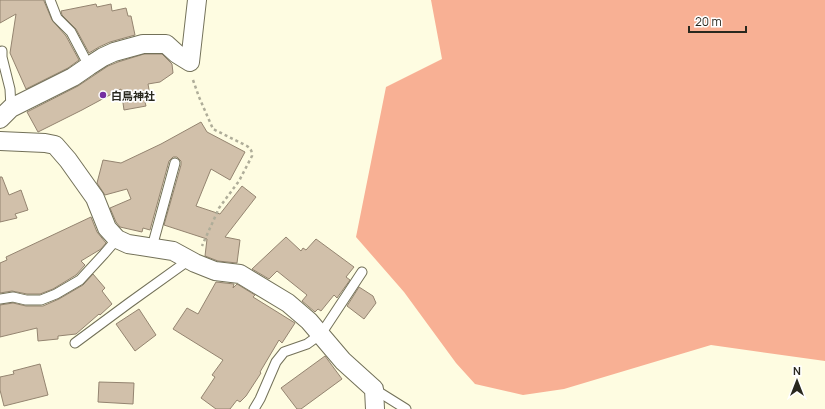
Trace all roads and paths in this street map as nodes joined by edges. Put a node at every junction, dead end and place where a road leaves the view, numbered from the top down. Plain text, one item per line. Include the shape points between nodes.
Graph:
1 (50, 0) edge
2 (197, 0) edge
3 (2, 51) dead end
4 (190, 62) junction
5 (89, 66) junction
6 (6, 114) edge
7 (0, 141) edge
8 (175, 163) dead end
9 (117, 239) junction
10 (152, 247) junction
11 (192, 261) junction
12 (362, 272) dead end
13 (0, 299) edge
14 (320, 334) junction
15 (75, 343) dead end
16 (374, 389) junction
17 (254, 409) edge
18 (375, 409) edge
19 (406, 409) edge

1 - 5 lane via 57,18 71,32
2 - 4 street
3 - 6 lane via 10,89
4 - 5 street via 166,44 143,44 114,52
4 - 11 path via 193,83 213,129 247,146 252,153 239,182 219,208
5 - 6 street
7 - 9 street via 55,145 95,198 107,228
8 - 10 lane
9 - 10 street via 128,244
9 - 13 lane via 80,280 56,294 40,300 13,297
10 - 11 street via 173,251
11 - 14 street via 215,271 240,274 288,304
11 - 15 lane via 129,302
12 - 14 lane
14 - 16 street via 343,361
14 - 17 lane via 306,344 284,352 276,362
16 - 18 street
16 - 19 lane

